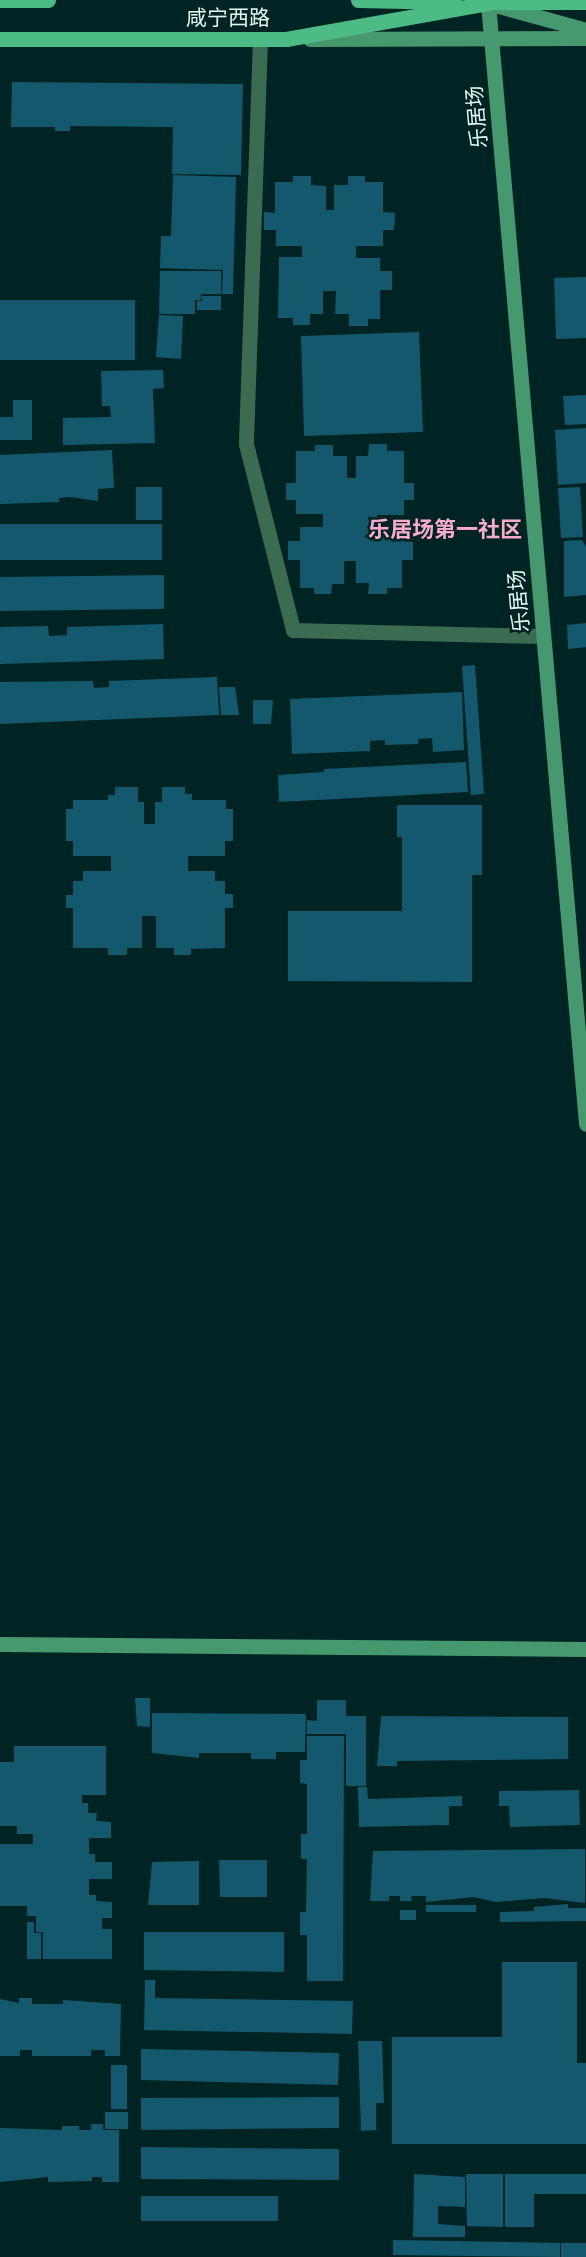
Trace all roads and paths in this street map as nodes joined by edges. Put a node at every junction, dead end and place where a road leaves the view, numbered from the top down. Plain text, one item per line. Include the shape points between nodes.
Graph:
1 (0, 0) edge
2 (48, 0) edge
3 (358, 0) edge
4 (586, 2) edge
5 (488, 3) junction
6 (586, 30) edge
7 (586, 38) edge
8 (0, 39) edge
9 (260, 39) junction
10 (286, 39) junction
11 (491, 39) junction
12 (543, 636) junction
13 (586, 1124) edge
14 (0, 1644) edge
15 (586, 1649) edge

1 - 2 main road
3 - 5 main road, 咸宁西路
4 - 5 main road, 咸宁西路
5 - 6 street
5 - 10 main road, 咸宁西路
5 - 11 street, 乐居场
7 - 11 street
8 - 9 main road, 咸宁西路
9 - 10 main road, 咸宁西路
9 - 12 street via 246,444 293,630
10 - 11 street
11 - 12 street, 乐居场
12 - 13 street, 乐居场
14 - 15 street

